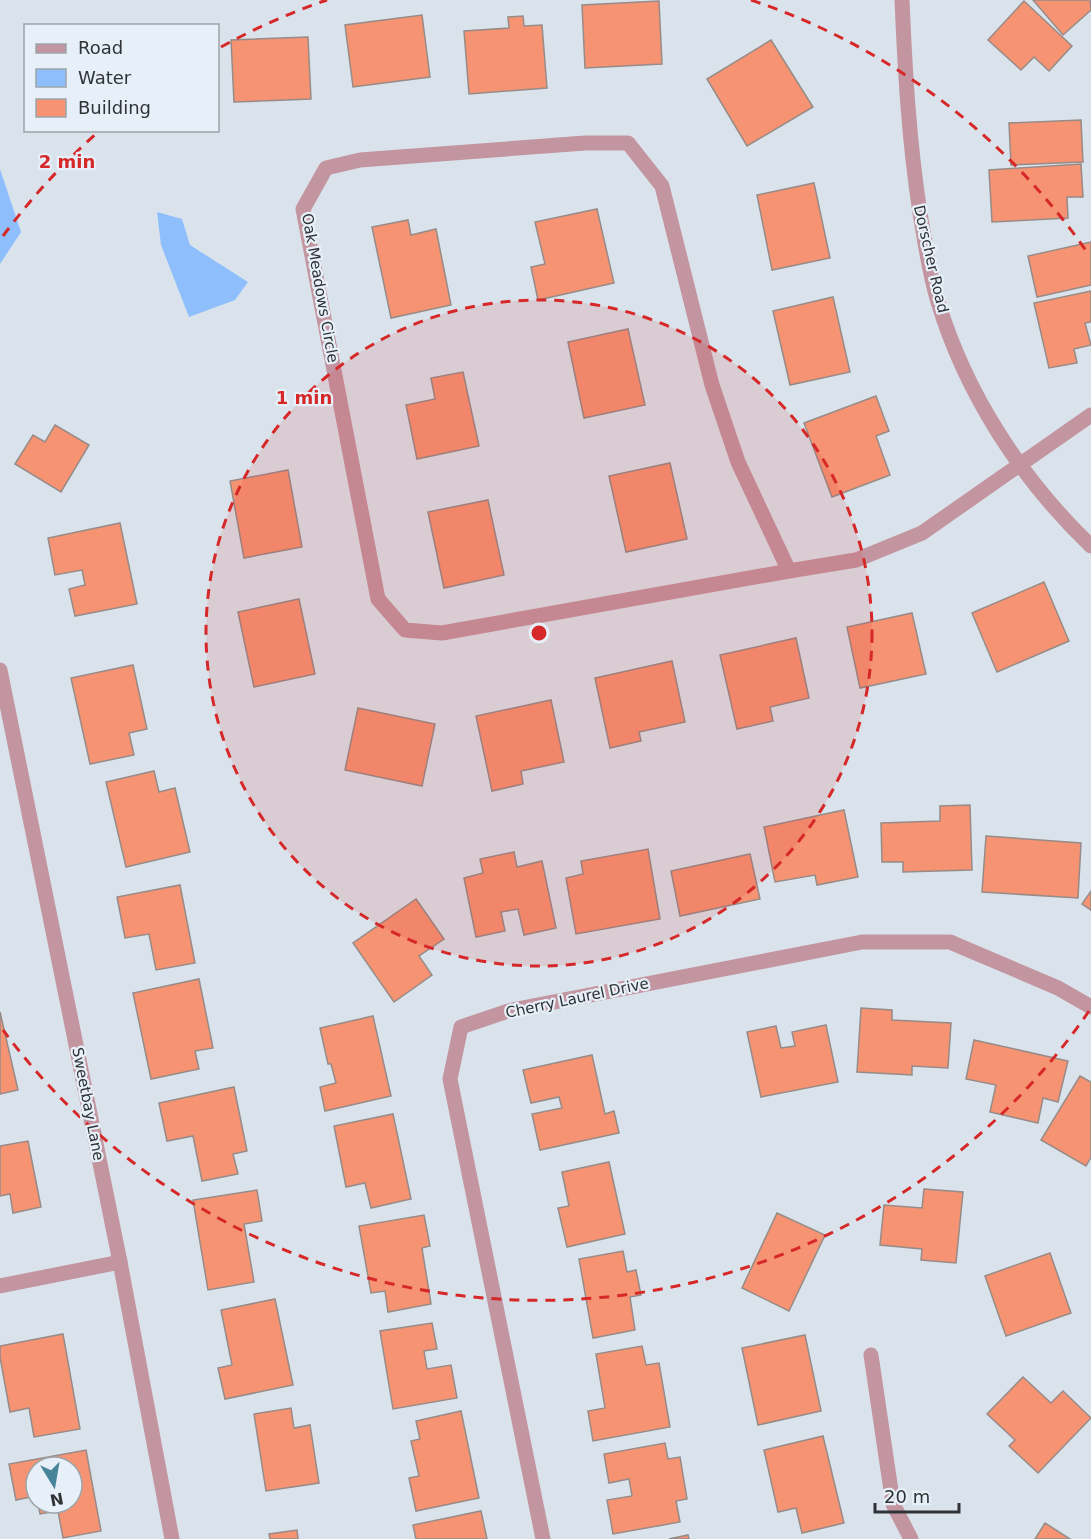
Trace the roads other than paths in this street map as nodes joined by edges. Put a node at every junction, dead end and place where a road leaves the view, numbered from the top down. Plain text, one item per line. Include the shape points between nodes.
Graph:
1 (902, 0) edge
2 (1091, 416) edge
3 (1019, 465) junction
4 (1091, 546) edge
5 (789, 571) junction
6 (0, 670) edge
7 (1091, 1007) edge
8 (120, 1262) junction
9 (0, 1286) edge
10 (871, 1355) dead end
11 (172, 1539) edge
12 (543, 1539) edge
13 (911, 1539) edge

1 - 3 street, Dorscher Road via 914,172 938,301 974,390
2 - 3 street, Oak Meadows Circle
3 - 4 street, Dorscher Road
3 - 5 street, Oak Meadows Circle via 922,533 856,560
5 - 5 street, Oak Meadows Circle via 442,633 405,630 378,600 303,209 326,168 360,160 628,143 662,186 712,386 738,462
6 - 8 street, Sweetbay Lane
7 - 12 street, Cherry Laurel Drive via 1058,988 950,942 862,942 508,1011 461,1027 450,1079
8 - 9 street
8 - 11 street, Sweetbay Lane
10 - 13 street via 893,1504

